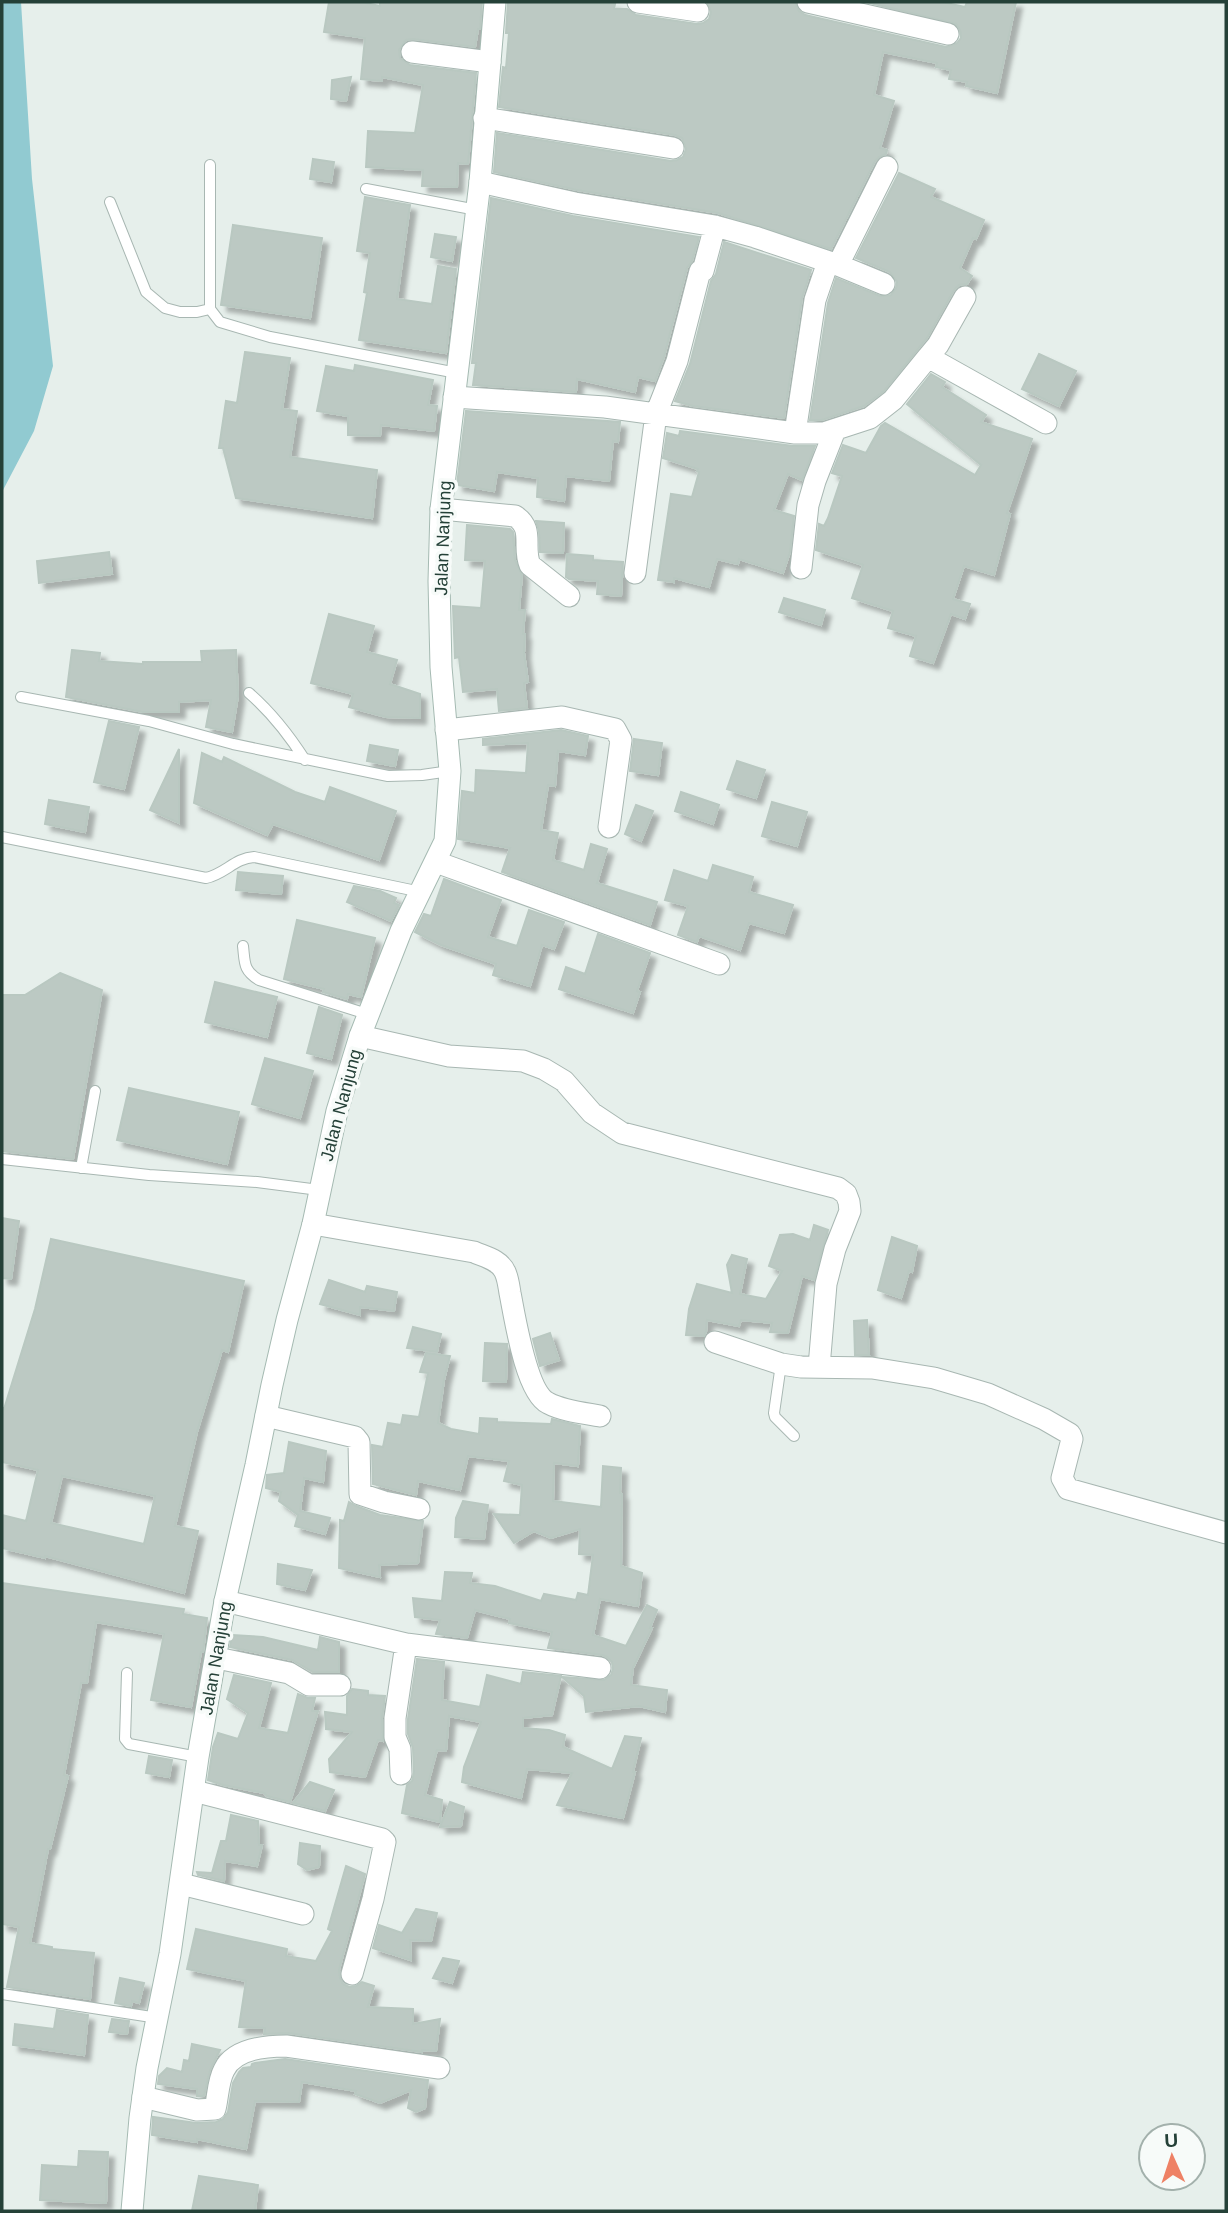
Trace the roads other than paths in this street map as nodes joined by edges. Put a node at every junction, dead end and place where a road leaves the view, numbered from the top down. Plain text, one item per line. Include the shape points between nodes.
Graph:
1 (495, 2) edge
2 (638, 2) edge
3 (808, 2) edge
4 (698, 11) dead end
5 (948, 34) dead end
6 (412, 52) dead end
7 (490, 62) junction
8 (484, 118) junction
9 (673, 148) dead end
10 (210, 165) dead end
11 (887, 167) dead end
12 (480, 183) junction
13 (366, 189) dead end
14 (110, 202) dead end
15 (477, 210) junction
16 (715, 226) junction
17 (833, 263) junction
18 (884, 284) dead end
19 (965, 297) dead end
20 (210, 309) junction
21 (928, 358) junction
22 (457, 373) junction
23 (454, 397) junction
24 (656, 414) junction
25 (1046, 423) dead end
26 (835, 430) junction
27 (795, 432) junction
28 (441, 509) junction
29 (801, 568) dead end
30 (635, 573) dead end
31 (569, 596) dead end
32 (249, 693) dead end
33 (21, 697) dead end
34 (446, 730) junction
35 (305, 760) junction
36 (450, 771) junction
37 (608, 827) dead end
38 (2, 837) edge
39 (436, 862) junction
40 (421, 892) junction
41 (243, 946) dead end
42 (719, 964) dead end
43 (368, 1014) junction
44 (360, 1036) junction
45 (95, 1091) dead end
46 (2, 1159) edge
47 (81, 1168) junction
48 (319, 1190) junction
49 (313, 1224) junction
50 (715, 1342) dead end
51 (781, 1364) junction
52 (819, 1367) junction
53 (266, 1416) junction
54 (600, 1416) dead end
55 (794, 1436) dead end
56 (419, 1508) dead end
57 (1226, 1533) edge
58 (225, 1601) junction
59 (406, 1644) junction
60 (216, 1658) junction
61 (600, 1668) dead end
62 (127, 1673) dead end
63 (340, 1685) dead end
64 (198, 1757) junction
65 (401, 1773) dead end
66 (194, 1791) junction
67 (181, 1884) junction
68 (303, 1914) dead end
69 (352, 1974) dead end
70 (2, 1994) edge
71 (158, 2018) junction
72 (439, 2068) dead end
73 (143, 2097) junction
74 (132, 2211) edge

1 - 7 street, Jalan Nanjung
2 - 4 street
3 - 5 street
6 - 7 street
7 - 8 street, Jalan Nanjung
8 - 9 street
8 - 12 street, Jalan Nanjung
10 - 20 lane
11 - 17 street
12 - 15 street, Jalan Nanjung
12 - 16 street
13 - 15 lane
14 - 20 lane via 146,292 165,308 180,312
15 - 22 street, Jalan Nanjung
16 - 17 street
16 - 24 street via 677,361
17 - 18 street
17 - 27 street via 815,300
19 - 21 street
20 - 22 lane via 220,322 270,337
21 - 25 street
21 - 26 street via 878,412
22 - 23 street, Jalan Nanjung
23 - 24 street
23 - 28 street, Jalan Nanjung
24 - 27 street
24 - 30 street
26 - 27 street
26 - 29 street via 808,505
28 - 31 street via 521,520 528,535 530,565
28 - 34 street, Jalan Nanjung via 439,581
32 - 35 lane via 290,736
33 - 35 lane via 149,720
34 - 36 street, Jalan Nanjung
34 - 37 street via 562,717 615,729 621,740
35 - 36 lane via 388,776
36 - 39 street, Jalan Nanjung via 445,841
38 - 40 lane via 206,878 224,872 241,858 254,857
39 - 40 street, Jalan Nanjung
39 - 42 street
40 - 43 street, Jalan Nanjung
41 - 43 lane via 245,967 259,980
43 - 44 street, Jalan Nanjung
44 - 48 street, Jalan Nanjung
44 - 52 street via 449,1056 523,1061 564,1082 592,1113 622,1133 838,1188 846,1194 849,1211 826,1284
45 - 47 lane
46 - 47 lane
47 - 48 lane
48 - 49 street, Jalan Nanjung
49 - 53 street, Jalan Nanjung
49 - 54 street via 474,1252 493,1260 506,1272 537,1395 560,1408
50 - 51 street
51 - 52 street
51 - 55 lane via 775,1417
52 - 57 street via 872,1368 934,1378 988,1394 1070,1434 1062,1478 1068,1489
53 - 56 street via 355,1437 359,1442 360,1494
53 - 58 street, Jalan Nanjung
58 - 59 street
58 - 60 street, Jalan Nanjung
59 - 61 street
59 - 65 street via 395,1717
60 - 63 street via 289,1673 309,1685
60 - 64 street, Jalan Nanjung
62 - 64 lane via 125,1739 129,1744
64 - 66 street, Jalan Nanjung
66 - 67 street, Jalan Nanjung
66 - 69 street via 385,1842
67 - 68 street
67 - 71 street, Jalan Nanjung
70 - 71 lane
71 - 73 street, Jalan Nanjung
72 - 73 street via 268,2046 230,2061 221,2078 215,2109 197,2110
73 - 74 street, Jalan Nanjung

